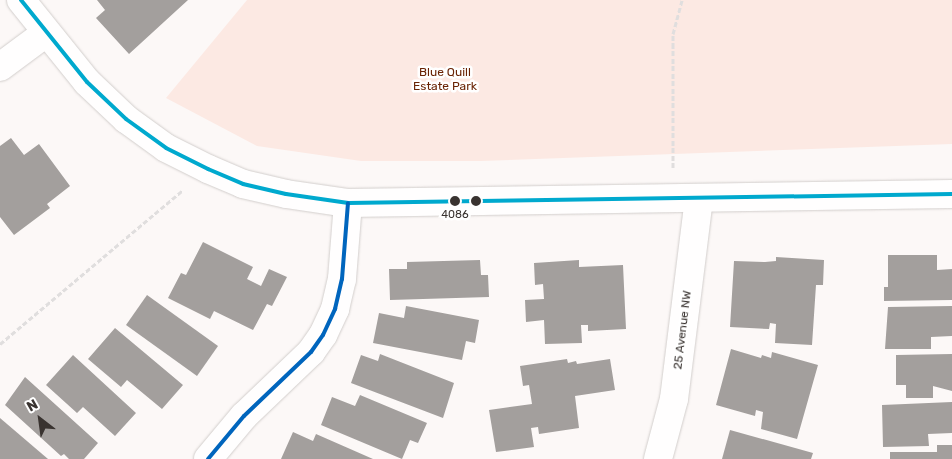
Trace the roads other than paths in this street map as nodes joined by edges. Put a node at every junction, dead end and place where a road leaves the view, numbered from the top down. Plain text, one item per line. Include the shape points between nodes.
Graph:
1 (21, 0) edge
2 (46, 33) junction
3 (0, 67) edge
4 (952, 194) edge
5 (688, 198) junction
6 (348, 203) junction
7 (208, 459) edge
8 (658, 459) edge

1 - 2 street
2 - 3 street
2 - 6 street via 87,82 126,120 166,148 243,184
4 - 5 street
5 - 6 street
5 - 8 street, 25 Avenue NW via 674,399
6 - 7 street via 342,279 335,309 323,335 311,352 244,416

